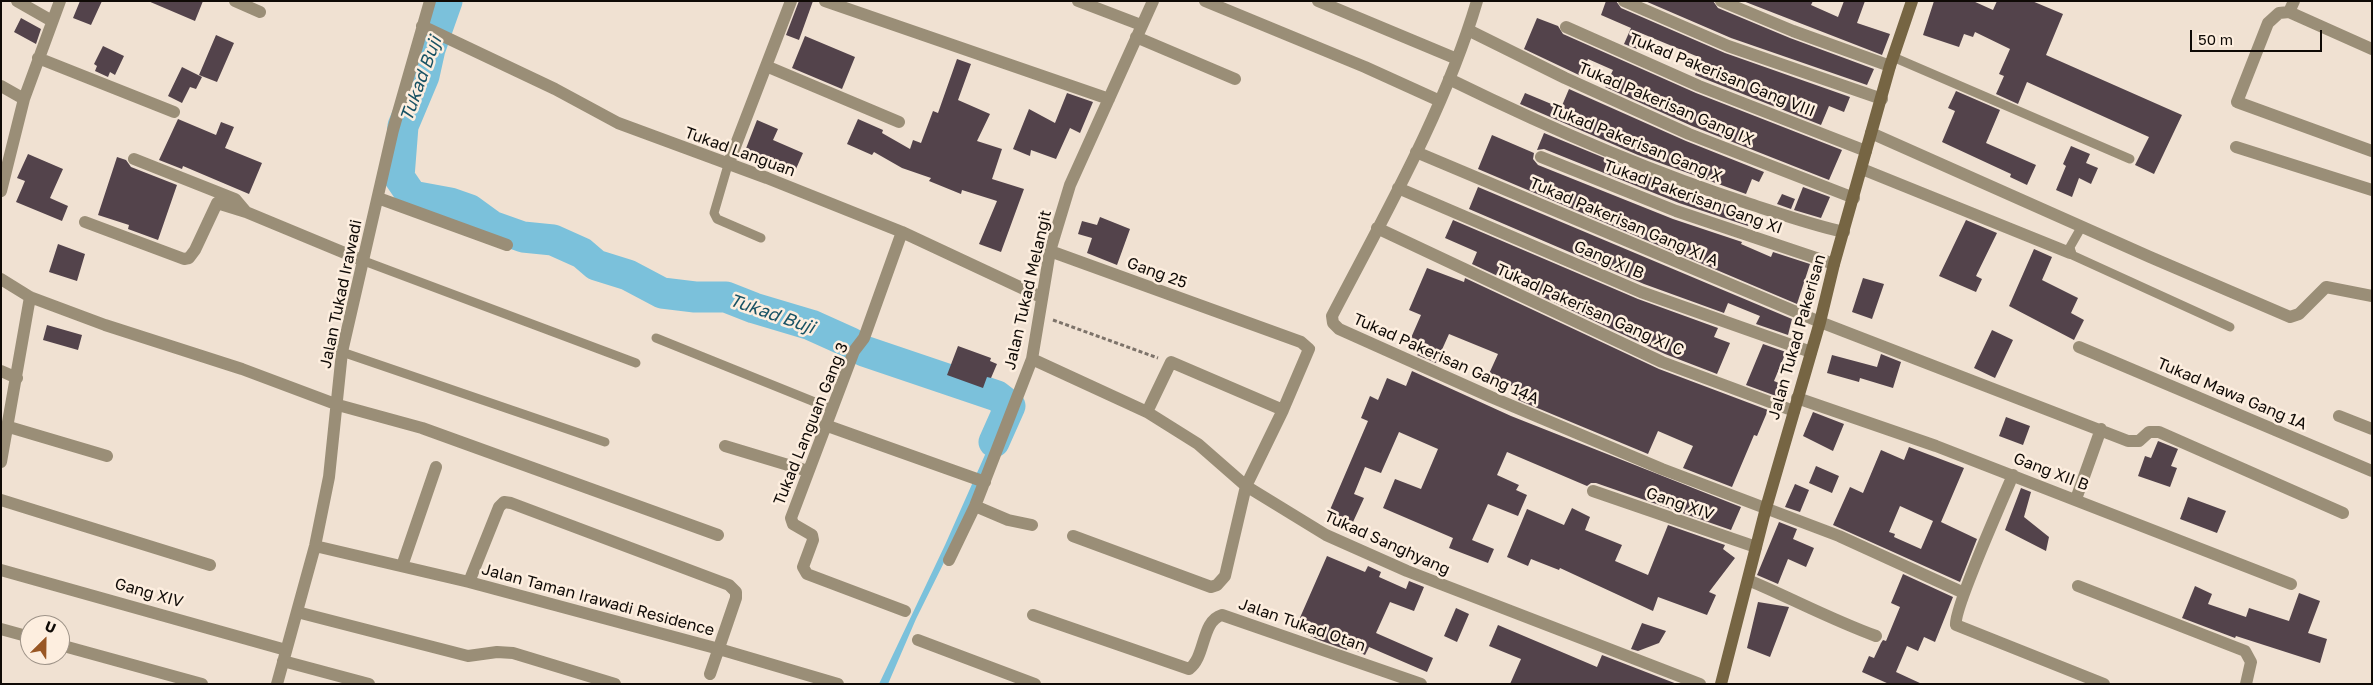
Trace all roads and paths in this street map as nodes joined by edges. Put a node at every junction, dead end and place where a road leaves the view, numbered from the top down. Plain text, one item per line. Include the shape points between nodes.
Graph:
1 (17, 1) edge
2 (60, 1) edge
3 (235, 1) edge
4 (430, 1) edge
5 (791, 1) edge
6 (825, 1) edge
7 (1078, 1) edge
8 (1153, 1) edge
9 (1205, 1) edge
10 (1318, 1) edge
11 (1477, 1) edge
12 (1624, 1) edge
13 (1721, 1) edge
14 (1912, 1) edge
15 (2291, 7) edge
16 (260, 12) dead end
17 (52, 21) junction
18 (1566, 27) dead end
19 (427, 28) junction
20 (1468, 30) junction
21 (1138, 31) junction
22 (2372, 49) edge
23 (38, 58) junction
24 (1457, 59) junction
25 (1892, 61) junction
26 (766, 66) junction
27 (1235, 79) dead end
28 (1449, 79) junction
29 (1, 86) edge
30 (24, 99) junction
31 (1109, 99) junction
32 (1882, 99) junction
33 (1440, 101) junction
34 (174, 112) dead end
35 (898, 122) dead end
36 (1871, 133) junction
37 (2236, 147) dead end
38 (1866, 151) junction
39 (2372, 151) edge
40 (1416, 152) junction
41 (1541, 157) dead end
42 (134, 158) dead end
43 (2130, 159) dead end
44 (728, 165) junction
45 (1862, 169) junction
46 (1398, 188) junction
47 (1, 190) edge
48 (2372, 190) edge
49 (378, 198) junction
50 (1854, 198) junction
51 (246, 212) junction
52 (86, 222) dead end
53 (2082, 226) junction
54 (1377, 228) junction
55 (902, 232) junction
56 (1844, 232) junction
57 (761, 238) dead end
58 (507, 245) dead end
59 (1050, 250) junction
60 (2070, 252) junction
61 (364, 261) junction
62 (1834, 264) junction
63 (1, 279) edge
64 (2372, 296) edge
65 (30, 297) junction
66 (1041, 297) junction
67 (1039, 315) junction
68 (1820, 322) junction
69 (2230, 327) dead end
70 (656, 338) dead end
71 (2078, 347) dead end
72 (342, 352) junction
73 (1811, 352) junction
74 (1032, 359) junction
75 (1172, 362) junction
76 (636, 363) dead end
77 (1, 371) edge
78 (17, 378) junction
79 (338, 405) junction
80 (1796, 405) junction
81 (832, 409) junction
82 (1283, 410) junction
83 (1147, 412) junction
84 (2339, 416) dead end
85 (825, 425) junction
86 (8, 428) junction
87 (2101, 429) junction
88 (2372, 429) edge
89 (605, 442) dead end
90 (725, 446) dead end
91 (107, 456) dead end
92 (1, 462) edge
93 (436, 467) dead end
94 (808, 471) junction
95 (2372, 471) edge
96 (2013, 475) junction
97 (984, 482) junction
98 (1246, 486) junction
99 (1593, 491) dead end
100 (2076, 499) junction
101 (1, 500) edge
102 (975, 506) junction
103 (1766, 508) junction
104 (2343, 514) dead end
105 (1032, 525) dead end
106 (718, 535) dead end
107 (1073, 536) dead end
108 (314, 546) junction
109 (1756, 547) junction
110 (950, 560) dead end
111 (210, 565) dead end
112 (402, 566) junction
113 (1, 570) edge
114 (1748, 580) junction
115 (469, 582) junction
116 (2291, 584) dead end
117 (2078, 586) dead end
118 (1964, 593) junction
119 (905, 611) dead end
120 (297, 612) junction
121 (1033, 615) dead end
122 (1, 629) edge
123 (20, 634) edge
124 (1876, 636) dead end
125 (918, 640) dead end
126 (70, 648) edge
127 (719, 649) junction
128 (285, 656) junction
129 (710, 674) dead end
130 (202, 684) edge
131 (277, 684) edge
132 (369, 684) edge
133 (615, 684) edge
134 (838, 684) edge
135 (1034, 684) edge
136 (1421, 684) edge
137 (1700, 684) edge
138 (1721, 684) edge
139 (2104, 684) edge
140 (2246, 684) edge

1 - 17 street
2 - 17 street
3 - 16 street
4 - 19 street, Jalan Tukad Irawadi
5 - 26 street
6 - 31 street
7 - 21 street
8 - 21 street, Jalan Tukad Melangit
9 - 33 street
10 - 24 street
11 - 20 street, Tukad Pakerisan Gang 14A
12 - 32 street via 1728,46
13 - 25 street via 1793,31
14 - 25 street, Jalan Tukad Pakerisan
15 - 22 street
15 - 39 street via 2268,23 2237,102
17 - 23 street
18 - 38 street, Tukad Pakerisan Gang VIII via 1699,86
19 - 44 street, Tukad Languan via 618,123
19 - 49 street, Jalan Tukad Irawadi via 392,130
20 - 24 street, Tukad Pakerisan Gang 14A
20 - 50 street, Tukad Pakerisan Gang IX via 1688,134
21 - 27 street
21 - 31 street, Jalan Tukad Melangit
23 - 30 street
23 - 34 street
24 - 28 street, Tukad Pakerisan Gang 14A
25 - 32 street, Jalan Tukad Pakerisan
25 - 43 lane
26 - 35 street
26 - 44 street
28 - 33 street, Tukad Pakerisan Gang 14A
28 - 56 street, Tukad Pakerisan Gang X via 1652,170
29 - 30 street
30 - 47 street
31 - 59 street, Jalan Tukad Melangit via 1070,185
32 - 36 street, Jalan Tukad Pakerisan
33 - 40 street, Tukad Pakerisan Gang 14A
36 - 38 street, Jalan Tukad Pakerisan
36 - 53 street
37 - 48 street
38 - 45 street, Jalan Tukad Pakerisan
40 - 46 street, Tukad Pakerisan Gang 14A
40 - 68 street, Tukad Pakerisan Gang XI A
41 - 62 street, Tukad Pakerisan Gang XI via 1676,210
42 - 51 street via 235,199
44 - 55 street, Tukad Languan
44 - 57 lane via 714,213 717,219
45 - 50 street, Jalan Tukad Pakerisan
45 - 60 street
46 - 54 street, Tukad Pakerisan Gang 14A
46 - 73 street, Gang XI B via 1641,292
49 - 58 street
49 - 61 street, Jalan Tukad Irawadi
50 - 56 street, Jalan Tukad Pakerisan
51 - 52 street via 215,204 196,250 184,259
51 - 61 street
53 - 60 lane via 2070,246
53 - 64 street via 2290,317 2299,314 2326,287
54 - 80 street, Tukad Pakerisan Gang XI C via 1639,351
54 - 103 street, Tukad Pakerisan Gang 14A via 1332,316 1339,329 1644,462
55 - 66 street, Tukad Languan
55 - 81 street, Tukad Languan Gang 3 via 864,338 854,351
56 - 62 street, Jalan Tukad Pakerisan
59 - 66 street, Jalan Tukad Melangit
59 - 82 street, Gang 25 via 1300,342 1309,350
60 - 69 lane
61 - 72 street, Jalan Tukad Irawadi
61 - 76 lane
62 - 68 street, Jalan Tukad Pakerisan
63 - 65 street
65 - 78 street
65 - 79 street
66 - 67 street, Jalan Tukad Melangit
67 - 74 street, Jalan Tukad Melangit
67 - 75 path
68 - 73 street, Jalan Tukad Pakerisan
68 - 87 street, Tukad Pakerisan Gang XI A
70 - 81 lane
71 - 95 street, Tukad Mawa Gang 1A
72 - 79 street, Jalan Tukad Irawadi
72 - 89 lane
73 - 80 street, Jalan Tukad Pakerisan
74 - 83 street, Tukad Sanghyang
74 - 97 street, Jalan Tukad Melangit
75 - 82 street
75 - 83 street
77 - 78 street
78 - 86 street
79 - 106 street via 422,428
79 - 108 street, Jalan Tukad Irawadi via 329,477
80 - 96 street, Gang XII B via 1850,415
80 - 103 street, Jalan Tukad Pakerisan
81 - 85 street, Tukad Languan Gang 3
82 - 98 street
83 - 98 street, Tukad Sanghyang via 1198,444
84 - 88 street
85 - 94 street, Tukad Languan Gang 3
85 - 97 street
86 - 91 street
86 - 92 street
87 - 100 street
87 - 104 street, Tukad Pakerisan Gang XI A via 2133,442 2149,432 2159,432
90 - 94 street
93 - 112 street
94 - 119 street, Tukad Languan Gang 3 via 791,518 793,524 812,534 804,571
96 - 100 street, Gang XII B
96 - 118 street
97 - 102 street, Jalan Tukad Melangit
98 - 107 street via 1225,576 1217,586 1212,587
98 - 137 street, Tukad Sanghyang via 1326,535 1407,572
99 - 109 street, Gang XIV
100 - 116 street, Gang XII B
101 - 111 street
102 - 105 street via 1008,520
102 - 110 street, Jalan Tukad Melangit
103 - 109 street, Jalan Tukad Pakerisan
103 - 118 street via 1834,534
108 - 112 street, Jalan Taman Irawadi Residence
108 - 120 street, Jalan Tukad Irawadi
109 - 114 street, Jalan Tukad Pakerisan
112 - 115 street, Jalan Taman Irawadi Residence
113 - 128 street, Gang XIV
114 - 124 street via 1817,613
114 - 138 street, Jalan Tukad Pakerisan
115 - 127 street, Jalan Taman Irawadi Residence
115 - 127 street, Jalan Taman Irawadi Residence via 499,507 504,502 512,503 729,586 736,592 736,598
117 - 140 street via 2245,651 2251,662
118 - 139 street via 1954,620 1959,628
120 - 128 street, Jalan Tukad Irawadi
120 - 133 street via 468,656 513,653
121 - 136 street, Jalan Tukad Otan via 1189,669 1196,664 1211,624 1216,616 1222,615
122 - 123 street
125 - 135 street
126 - 130 street
127 - 129 street, Jalan Taman Irawadi Residence
127 - 134 street, Jalan Taman Irawadi Residence
128 - 131 street, Jalan Tukad Irawadi
128 - 132 street, Gang XIV

